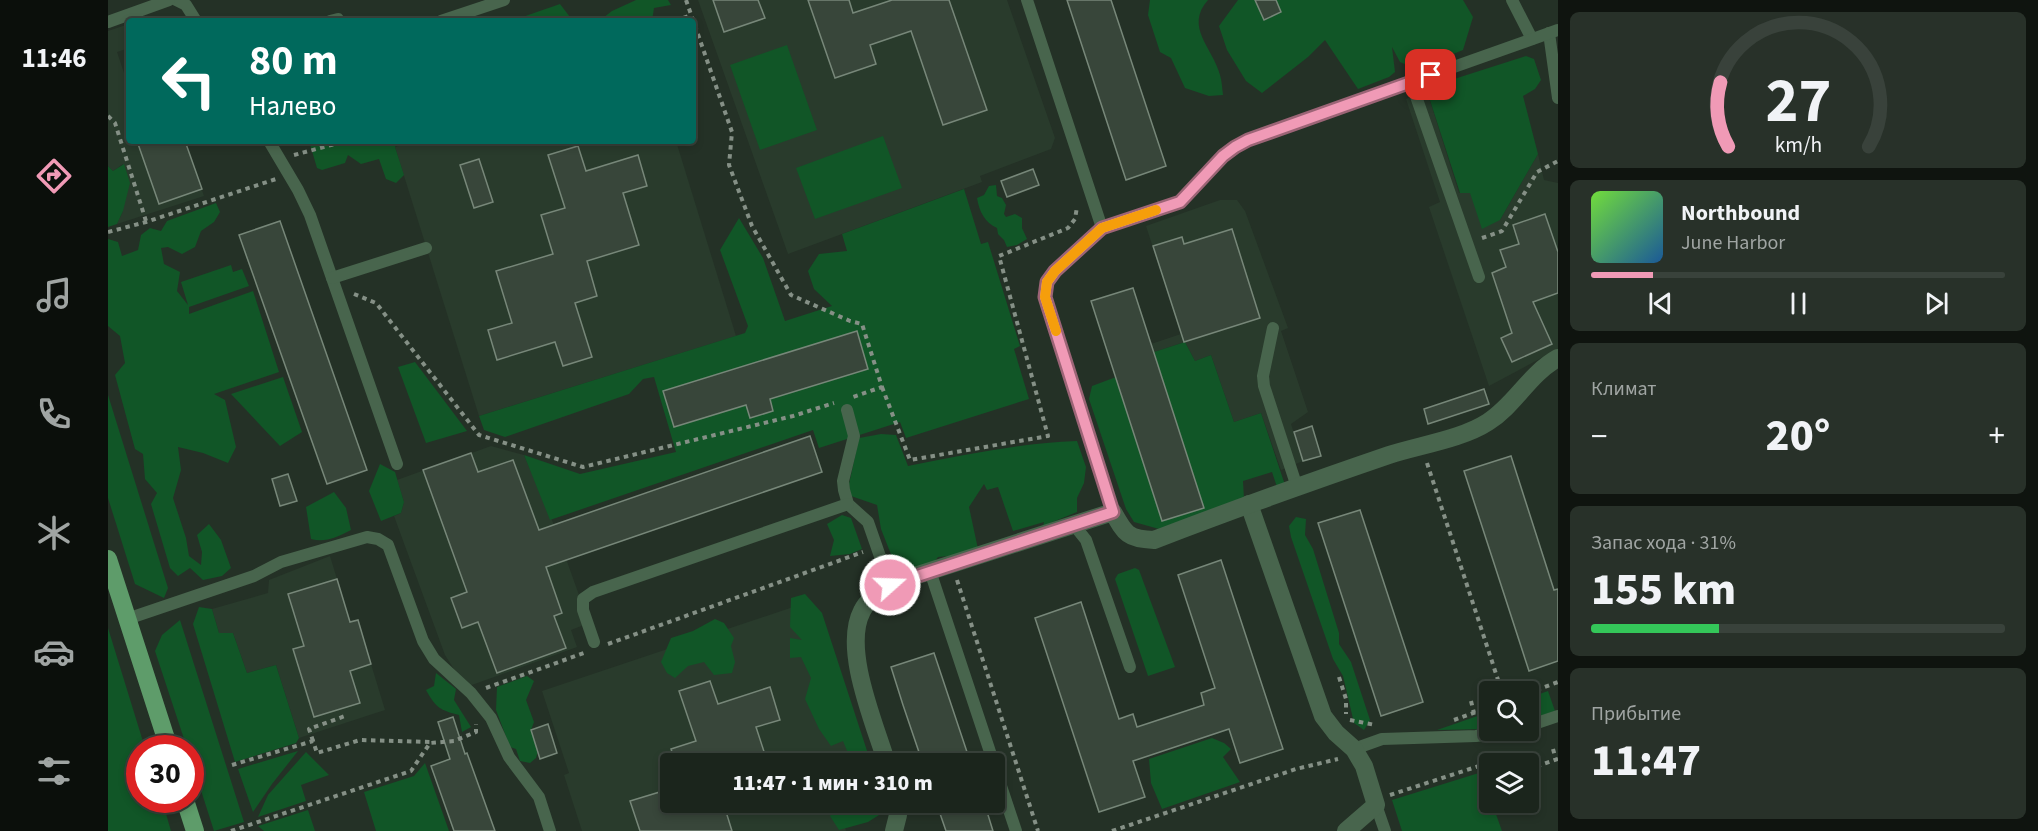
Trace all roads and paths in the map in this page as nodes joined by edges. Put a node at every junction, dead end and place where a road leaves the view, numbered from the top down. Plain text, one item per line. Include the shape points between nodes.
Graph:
1 (169, 0) edge
2 (176, 0) edge
3 (504, 0) edge
4 (686, 0) edge
5 (1028, 0) edge
6 (1512, 0) edge
7 (691, 15) junction
8 (194, 18) edge
9 (450, 18) edge
10 (683, 18) edge
11 (692, 18) edge
12 (108, 22) edge
13 (696, 29) edge
14 (1554, 31) edge
15 (1532, 39) junction
16 (1411, 82) junction
17 (1558, 98) edge
18 (108, 116) edge
19 (271, 144) edge
20 (335, 144) edge
21 (279, 159) junction
22 (1558, 161) edge
23 (288, 174) junction
24 (1075, 199) dead end
25 (146, 222) junction
26 (1102, 228) junction
27 (108, 232) edge
28 (1467, 244) junction
29 (426, 248) dead end
30 (1479, 276) dead end
31 (333, 281) junction
32 (1273, 328) dead end
33 (1558, 358) edge
34 (882, 387) junction
35 (844, 403) junction
36 (1421, 445) junction
37 (397, 464) dead end
38 (1297, 487) junction
39 (848, 504) junction
40 (1249, 504) junction
41 (1113, 512) junction
42 (1074, 525) junction
43 (878, 547) junction
44 (108, 559) edge
45 (952, 564) junction
46 (930, 571) junction
47 (890, 585) junction
48 (127, 619) junction
49 (594, 642) dead end
50 (607, 644) dead end
51 (585, 652) dead end
52 (1130, 667) dead end
53 (1339, 677) dead end
54 (1498, 681) edge
55 (1558, 682) edge
56 (1539, 689) edge
57 (471, 693) junction
58 (1471, 701) dead end
59 (1479, 711) edge
60 (1474, 713) junction
61 (345, 716) dead end
62 (1558, 716) edge
63 (1539, 722) edge
64 (1445, 723) dead end
65 (1386, 725) dead end
66 (165, 735) edge
67 (1479, 736) edge
68 (313, 741) junction
69 (430, 742) junction
70 (1553, 750) dead end
71 (884, 753) edge
72 (990, 753) edge
73 (1349, 753) junction
74 (1557, 759) edge
75 (232, 765) dead end
76 (1539, 765) edge
77 (1479, 766) edge
78 (1005, 798) edge
79 (1381, 801) junction
80 (189, 813) edge
81 (898, 813) edge
82 (195, 831) edge
83 (231, 831) edge
84 (550, 831) edge
85 (894, 831) edge
86 (1016, 831) edge
87 (1038, 831) edge
88 (1112, 831) edge
89 (1346, 831) edge
90 (1385, 831) edge

1 - 12 lane
2 - 8 lane
3 - 9 lane
4 - 7 path
5 - 26 lane
6 - 15 lane
7 - 10 path
7 - 11 path
13 - 34 path via 732,132 729,165 752,226 791,295 862,324
14 - 15 lane
14 - 17 lane
15 - 16 lane
16 - 26 lane via 1248,140 1223,156 1180,202
16 - 28 lane
18 - 25 path via 115,123
19 - 21 lane
20 - 21 path
21 - 23 lane
22 - 28 path via 1537,172 1502,231
23 - 25 path
23 - 31 lane via 310,215
24 - 34 path via 1078,209 1068,228 999,256 1048,436 910,460
25 - 27 path
26 - 41 lane via 1055,271 1047,282 1045,297
28 - 30 lane
29 - 31 lane
31 - 35 path via 376,303 479,435 583,467
31 - 37 lane
32 - 38 lane via 1264,386
33 - 36 street via 1535,374 1490,422 1467,433
34 - 35 path
35 - 39 lane via 854,436 843,481
36 - 38 street
36 - 54 path
38 - 40 street
39 - 43 lane via 868,522
39 - 49 lane via 593,592 583,599 583,610
40 - 41 street via 1154,540 1136,540 1123,531
40 - 73 street via 1323,716
41 - 42 street
42 - 45 street
42 - 52 lane via 1086,540
43 - 47 lane
43 - 50 path
44 - 48 main road
45 - 46 street
45 - 87 path
46 - 47 street
46 - 72 lane
47 - 71 street via 862,609 856,625 862,685
48 - 57 lane via 254,576 281,562 367,537 378,539 388,545 428,650
48 - 66 main road
51 - 57 path
53 - 65 path via 1346,699 1345,713 1351,720
55 - 56 path
57 - 69 path via 465,704 475,717 476,732 454,741
57 - 84 lane via 491,718 509,757 539,796
58 - 60 path
59 - 60 path
60 - 64 path
61 - 68 path via 309,729
62 - 63 lane
67 - 73 lane via 1382,739
68 - 69 path via 317,753 360,740
68 - 75 path
69 - 83 path via 411,771
70 - 74 path
73 - 79 street via 1364,766
73 - 88 path
74 - 76 path
77 - 79 path
78 - 86 lane
79 - 89 street
79 - 90 lane
80 - 82 main road
81 - 85 street

